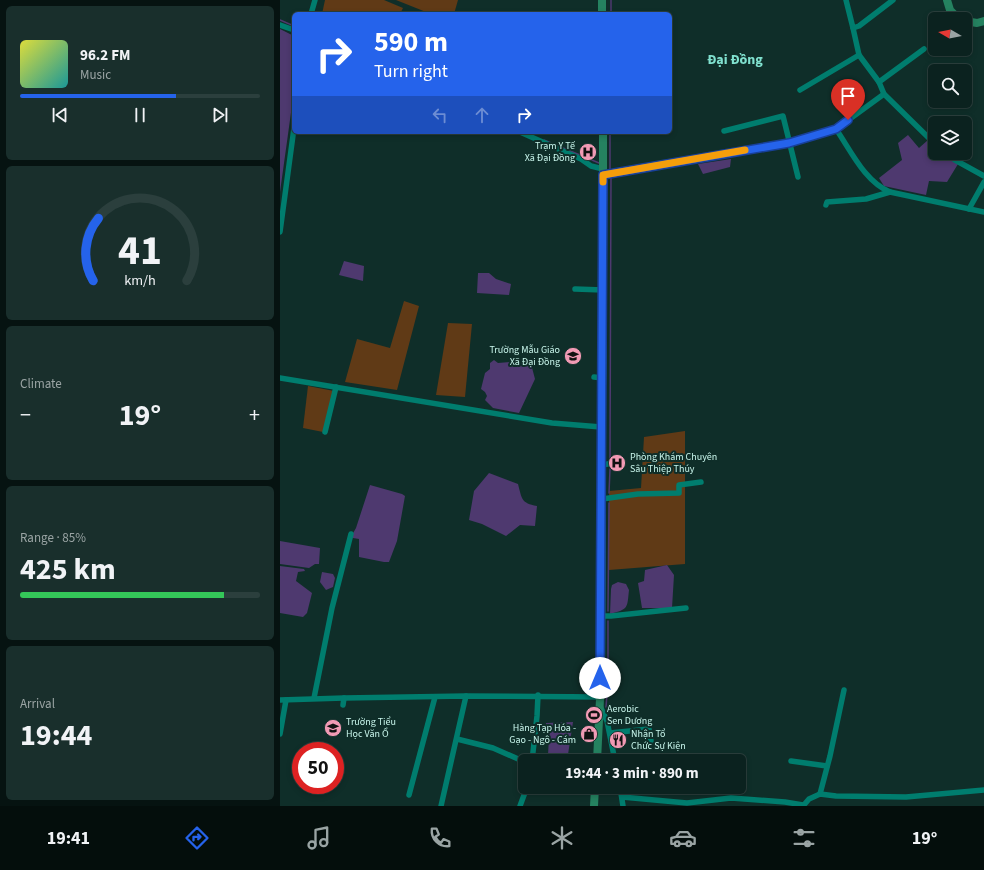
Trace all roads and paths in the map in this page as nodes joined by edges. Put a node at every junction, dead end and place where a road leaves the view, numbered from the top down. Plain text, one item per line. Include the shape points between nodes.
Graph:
1 (315, 0) edge
2 (602, 0) edge
3 (846, 0) edge
4 (893, 0) edge
5 (947, 0) edge
6 (312, 12) edge
7 (602, 12) edge
8 (952, 12) edge
9 (984, 20) edge
10 (972, 23) edge
11 (280, 25) edge
12 (853, 28) junction
13 (292, 29) edge
14 (924, 49) dead end
15 (860, 55) junction
16 (879, 82) junction
17 (800, 90) dead end
18 (884, 94) junction
19 (836, 129) junction
20 (724, 131) dead end
21 (293, 134) edge
22 (525, 134) edge
23 (602, 134) edge
24 (928, 137) edge
25 (789, 143) junction
26 (955, 160) edge
27 (603, 172) junction
28 (984, 176) edge
29 (798, 177) dead end
30 (984, 182) edge
31 (890, 192) junction
32 (826, 205) dead end
33 (969, 209) junction
34 (984, 212) edge
35 (280, 232) edge
36 (575, 289) dead end
37 (603, 290) junction
38 (280, 378) edge
39 (336, 387) junction
40 (601, 427) junction
41 (324, 432) dead end
42 (613, 463) dead end
43 (602, 465) junction
44 (701, 482) dead end
45 (602, 499) junction
46 (351, 534) dead end
47 (686, 608) dead end
48 (601, 616) junction
49 (844, 690) dead end
50 (538, 695) junction
51 (466, 696) junction
52 (435, 697) junction
53 (314, 698) junction
54 (344, 698) junction
55 (283, 700) edge
56 (600, 701) junction
57 (343, 705) dead end
58 (610, 733) junction
59 (280, 734) edge
60 (457, 739) junction
61 (651, 741) dead end
62 (533, 754) edge
63 (597, 754) edge
64 (614, 754) edge
65 (518, 759) edge
66 (791, 761) dead end
67 (827, 766) junction
68 (984, 790) edge
69 (525, 794) edge
70 (595, 794) edge
71 (621, 794) edge
72 (820, 794) junction
73 (409, 795) dead end
74 (622, 797) junction
75 (442, 806) edge
76 (520, 806) edge
77 (594, 806) edge
78 (623, 806) edge
79 (803, 806) edge

1 - 6 street
2 - 7 main road
3 - 12 street
4 - 12 street
5 - 8 main road
9 - 10 main road
11 - 13 street
12 - 15 street
14 - 16 street
15 - 16 street
15 - 17 street
16 - 18 street
18 - 19 street
18 - 24 street
19 - 25 street
19 - 31 street via 868,177 882,189
20 - 25 street via 783,116
21 - 35 street
22 - 27 street via 581,159
23 - 27 main road
25 - 27 street
25 - 29 street
26 - 28 street
27 - 37 main road
30 - 33 street
31 - 32 street via 866,199 827,202
31 - 33 street
33 - 34 street
36 - 37 street
37 - 40 main road via 598,378
38 - 39 street
39 - 40 street via 552,423
39 - 41 street
40 - 43 main road
42 - 43 street
43 - 45 main road
44 - 45 street via 679,486 678,493 638,494
45 - 48 main road
46 - 53 street via 332,608
47 - 48 street
48 - 56 main road
49 - 67 street
50 - 51 street
50 - 56 street
50 - 62 street
51 - 52 street
51 - 60 street
52 - 54 street
52 - 73 street
53 - 54 street
53 - 55 street
54 - 57 street
55 - 59 street
56 - 58 street
56 - 63 main road
58 - 61 street via 649,729
58 - 64 street
60 - 65 street via 493,748
60 - 75 street
66 - 67 street
67 - 72 street
68 - 72 street via 906,797
69 - 76 street
70 - 77 main road
71 - 74 street
72 - 79 street via 809,799
74 - 78 street
74 - 79 street via 686,802 732,798

